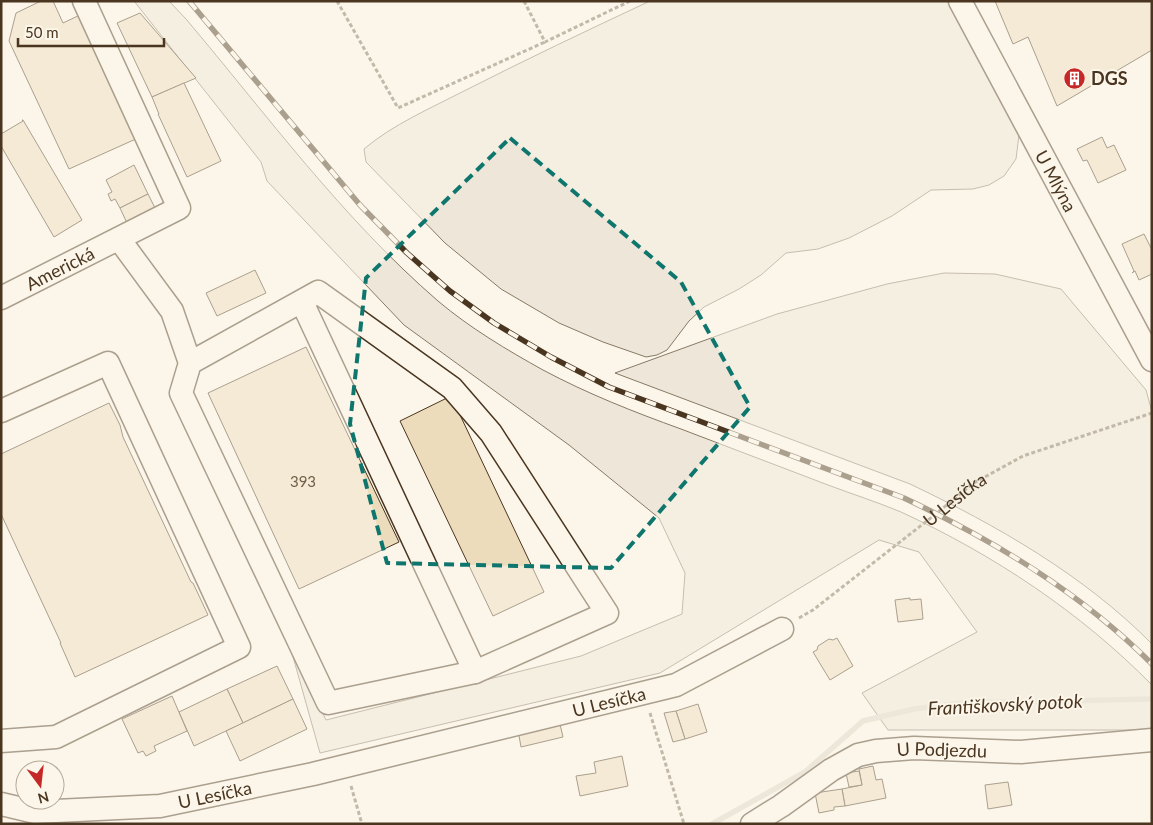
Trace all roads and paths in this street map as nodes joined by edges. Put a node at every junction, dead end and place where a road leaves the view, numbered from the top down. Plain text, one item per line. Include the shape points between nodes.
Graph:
1 (84, 1) edge
2 (336, 1) edge
3 (524, 1) edge
4 (630, 1) edge
5 (960, 1) edge
6 (545, 42) junction
7 (119, 239) junction
8 (1, 298) edge
9 (302, 302) junction
10 (1152, 360) edge
11 (190, 364) junction
12 (1, 410) edge
13 (1152, 413) edge
14 (782, 629) joint
15 (475, 672) junction
16 (644, 693) junction
17 (1152, 740) edge
18 (1, 741) edge
19 (345, 766) junction
20 (1, 804) edge
21 (362, 824) edge
22 (684, 824) edge
23 (752, 824) edge

1 - 7 street, Americká via 179,208
2 - 6 path via 398,108
3 - 6 path
4 - 6 path
5 - 10 street, U Mlýna
7 - 8 street, Americká
7 - 11 street via 172,311
9 - 11 street
9 - 15 street
9 - 15 street via 318,292 452,388 491,432 607,613
11 - 15 street via 181,393 328,703
12 - 18 street via 108,363 239,647 56,737
13 - 14 path, U Lesíčka via 1023,456 972,484 813,610
14 - 16 street, U Lesíčka via 676,685
16 - 19 street, U Lesíčka
16 - 22 path
17 - 23 street, U Podjezdu via 1021,752 914,748 876,750 858,755 831,770
19 - 20 street, U Lesíčka via 160,806 35,812
19 - 21 path

